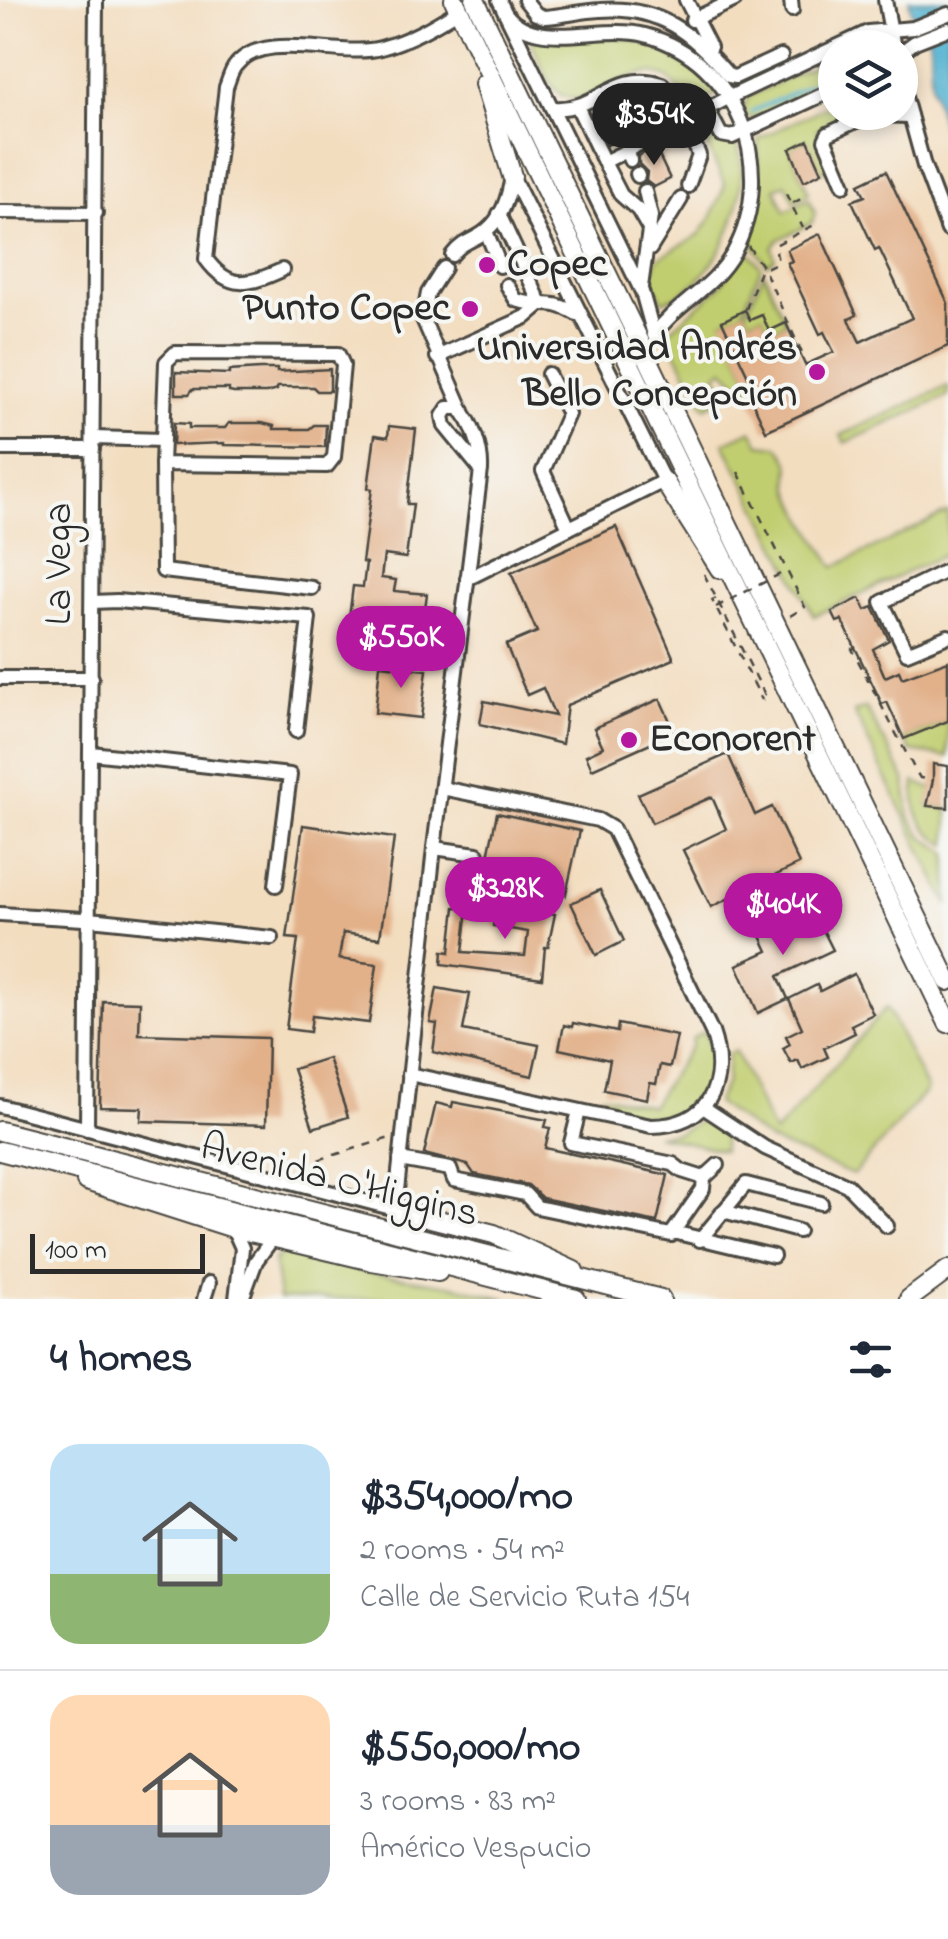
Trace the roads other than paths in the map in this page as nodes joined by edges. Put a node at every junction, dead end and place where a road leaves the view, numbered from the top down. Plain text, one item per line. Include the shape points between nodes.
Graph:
1 (96, 0) edge
2 (499, 0) edge
3 (525, 0) edge
4 (686, 0) edge
5 (735, 0) edge
6 (886, 0) edge
7 (610, 5) edge
8 (464, 9) edge
9 (506, 14) junction
10 (948, 14) edge
11 (696, 18) junction
12 (678, 26) junction
13 (890, 29) junction
14 (948, 29) edge
15 (897, 30) edge
16 (918, 33) joint
17 (781, 56) dead end
18 (720, 65) junction
19 (818, 96) edge
20 (730, 97) junction
21 (577, 106) junction
22 (552, 108) junction
23 (708, 108) junction
24 (676, 121) junction
25 (837, 130) edge
26 (915, 130) edge
27 (746, 131) junction
28 (604, 162) junction
29 (512, 176) junction
30 (844, 185) dead end
31 (645, 191) dead end
32 (0, 212) edge
33 (96, 212) junction
34 (499, 214) junction
35 (948, 230) edge
36 (486, 231) junction
37 (650, 233) junction
38 (452, 255) dead end
39 (646, 255) junction
40 (500, 266) dead end
41 (444, 268) dead end
42 (282, 270) dead end
43 (507, 285) dead end
44 (642, 292) junction
45 (541, 304) junction
46 (580, 316) junction
47 (654, 334) junction
48 (437, 358) junction
49 (548, 374) dead end
50 (656, 374) junction
51 (462, 411) junction
52 (162, 440) junction
53 (94, 443) junction
54 (0, 448) edge
55 (162, 464) junction
56 (481, 470) junction
57 (664, 481) junction
58 (569, 528) junction
59 (948, 570) edge
60 (467, 579) junction
61 (312, 588) dead end
62 (92, 602) junction
63 (744, 602) junction
64 (948, 636) edge
65 (0, 678) edge
66 (92, 678) junction
67 (296, 731) dead end
68 (91, 753) junction
69 (442, 788) junction
70 (434, 848) junction
71 (478, 854) dead end
72 (276, 885) dead end
73 (0, 914) edge
74 (89, 921) junction
75 (272, 938) dead end
76 (948, 981) edge
77 (948, 1023) edge
78 (409, 1074) junction
79 (0, 1106) edge
80 (703, 1107) junction
81 (579, 1110) junction
82 (87, 1129) junction
83 (0, 1131) edge
84 (0, 1150) edge
85 (400, 1160) junction
86 (51, 1163) junction
87 (718, 1165) dead end
88 (704, 1178) junction
89 (821, 1203) dead end
90 (395, 1209) junction
91 (723, 1212) junction
92 (887, 1226) dead end
93 (234, 1228) junction
94 (798, 1230) dead end
95 (672, 1232) junction
96 (274, 1238) junction
97 (700, 1240) junction
98 (773, 1256) dead end
99 (948, 1270) edge
100 (484, 1275) junction
101 (209, 1283) dead end
102 (606, 1286) junction
103 (204, 1299) edge
104 (239, 1299) edge
105 (576, 1299) edge
106 (661, 1299) edge
107 (909, 1299) edge

1 - 33 street, La Vega
2 - 9 street
3 - 7 street via 544,17
4 - 11 street
5 - 11 street
6 - 13 street
7 - 12 street
8 - 29 main road
8 - 42 street via 380,48 277,47 236,64 226,87 206,259 218,275 238,283
8 - 50 main road
8 - 63 main road
9 - 20 street via 541,35 605,31 655,38 702,67
9 - 22 street
10 - 16 street
11 - 12 street
11 - 18 street
12 - 18 street
13 - 15 street
13 - 20 street via 868,32
14 - 16 street
17 - 18 street via 734,77
19 - 27 street
20 - 23 street
20 - 27 street
21 - 22 street
21 - 24 street via 630,80 644,80 665,86
21 - 28 street
22 - 44 street
23 - 24 street
23 - 27 street via 724,137
24 - 28 street via 628,155
24 - 39 street via 698,155 685,193
25 - 30 street via 825,140
26 - 35 street
27 - 47 street via 752,185 740,239 716,277
28 - 37 street
29 - 34 street
29 - 46 street
31 - 37 street
32 - 33 street
33 - 53 street, La Vega
34 - 36 street
34 - 45 street
36 - 38 street
36 - 40 street
37 - 39 street
39 - 44 street
41 - 48 street via 423,311
43 - 45 street via 516,300
44 - 47 street
45 - 46 street via 557,302
45 - 48 street
46 - 57 street
47 - 50 main road
48 - 51 street
49 - 58 street via 568,414 543,471
50 - 76 main road
51 - 56 street
51 - 56 street via 448,408 445,426
52 - 53 street
52 - 55 street
52 - 55 street via 166,362 172,354 332,352 342,359 334,457 327,466
53 - 54 street
53 - 62 street, La Vega
55 - 61 street via 163,570
56 - 60 street
57 - 58 street
57 - 63 main road
58 - 60 street
59 - 64 street via 882,602 907,652
60 - 69 street
62 - 66 street, La Vega
62 - 67 street via 309,618
63 - 77 main road
65 - 66 street
66 - 68 street, La Vega
68 - 72 street via 290,774
68 - 74 street, La Vega
69 - 70 street
69 - 80 street via 598,820 613,829 716,1044 719,1076
70 - 71 street
70 - 78 street
73 - 74 street
74 - 75 street
74 - 82 street, La Vega
78 - 81 street
78 - 85 street
79 - 82 street, Avenida O'Higgins
80 - 81 street via 662,1126
80 - 92 street via 765,1148 846,1185
81 - 88 street via 571,1143 673,1164
82 - 90 street, Avenida O'Higgins
83 - 102 main road, Avenida O'Higgins
84 - 86 main road, Avenida O'Higgins
85 - 90 street
85 - 95 street via 450,1170 454,1180 525,1194 537,1207
86 - 93 main road via 119,1194
86 - 100 main road, Avenida O'Higgins
87 - 88 street
88 - 95 street via 704,1189
89 - 91 street via 746,1184
90 - 102 main road via 504,1237
91 - 94 street
91 - 97 street
93 - 96 main road
93 - 104 street via 242,1248
95 - 97 street
96 - 100 main road via 403,1268
96 - 104 street
97 - 98 street
99 - 107 main road
100 - 105 main road, Avenida O'Higgins
101 - 103 street
102 - 106 main road, Avenida O'Higgins

